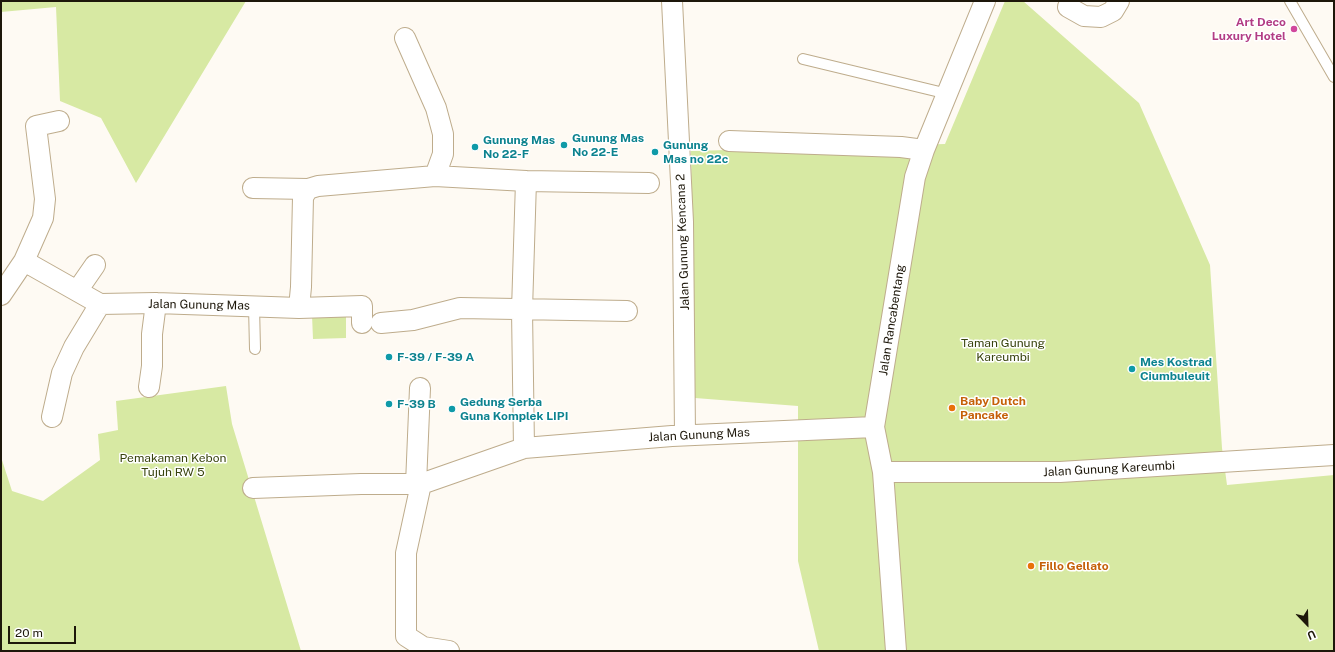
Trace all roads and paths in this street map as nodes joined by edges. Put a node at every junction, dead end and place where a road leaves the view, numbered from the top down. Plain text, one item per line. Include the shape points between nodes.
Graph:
1 (672, 1) edge
2 (986, 1) edge
3 (1119, 1) edge
4 (1290, 1) edge
5 (1068, 7) dead end
6 (405, 38) dead end
7 (803, 58) dead end
8 (1334, 77) edge
9 (948, 94) junction
10 (59, 121) dead end
11 (730, 141) dead end
12 (924, 150) junction
13 (435, 176) junction
14 (526, 181) junction
15 (649, 183) dead end
16 (253, 188) dead end
17 (308, 189) junction
18 (24, 261) junction
19 (95, 265) dead end
20 (77, 291) junction
21 (1, 295) edge
22 (156, 303) junction
23 (100, 304) junction
24 (254, 306) junction
25 (299, 308) junction
26 (522, 310) junction
27 (627, 311) dead end
28 (255, 349) dead end
29 (149, 387) dead end
30 (420, 388) dead end
31 (52, 417) dead end
32 (874, 427) junction
33 (685, 435) junction
34 (524, 448) junction
35 (1334, 455) edge
36 (883, 472) junction
37 (419, 484) junction
38 (253, 488) dead end
39 (422, 649) edge
40 (449, 651) edge
41 (896, 651) edge

1 - 33 street, Jalan Gunung Kencana 2 via 683,222
2 - 9 street, Jalan Rancabentang
3 - 5 street via 1113,10 1101,17 1084,16
4 - 8 lane
6 - 13 street via 436,108 443,134 442,154
7 - 9 lane
9 - 12 street, Jalan Rancabentang
10 - 18 street via 36,126 45,206 43,218
11 - 12 street
12 - 32 street, Jalan Rancabentang via 915,177
13 - 14 street
13 - 17 street
14 - 15 street
14 - 26 street
16 - 17 street
17 - 25 street via 303,197
18 - 20 street
18 - 21 street
19 - 20 street
20 - 23 street
22 - 23 street, Jalan Gunung Mas
22 - 24 street, Jalan Gunung Mas
22 - 29 street
23 - 31 street via 74,347 62,373
24 - 25 street, Jalan Gunung Mas
24 - 28 lane
25 - 26 street, Jalan Gunung Mas via 362,306 372,323 413,320 460,308
26 - 27 street, Jalan Gunung Mas
26 - 34 street
30 - 37 street
32 - 33 street, Jalan Gunung Mas
32 - 36 street, Jalan Rancabentang
33 - 34 street, Jalan Gunung Mas
34 - 37 street, Jalan Gunung Mas
35 - 36 street, Jalan Gunung Kareumbi via 1060,472
36 - 41 street, Jalan Rancabentang
37 - 38 street, Jalan Gunung Mas
37 - 39 street via 406,553 406,636
39 - 40 street

